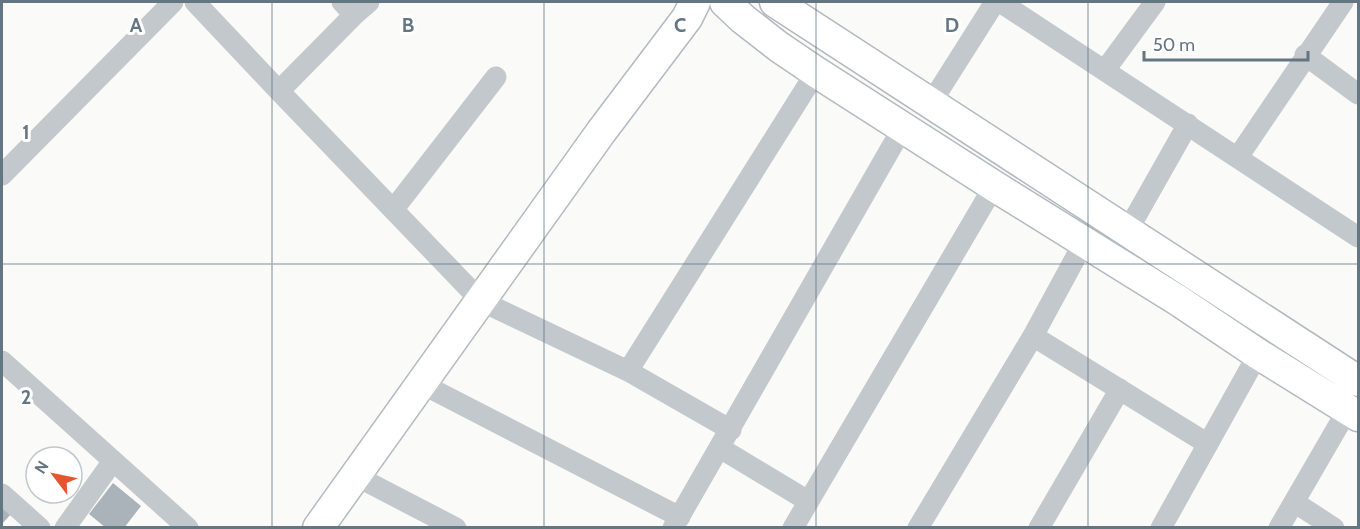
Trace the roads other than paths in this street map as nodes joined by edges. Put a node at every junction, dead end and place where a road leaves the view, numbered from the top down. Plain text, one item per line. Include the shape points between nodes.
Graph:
1 (174, 2) edge
2 (195, 2) edge
3 (695, 2) edge
4 (725, 2) edge
5 (775, 2) edge
6 (994, 2) edge
7 (1155, 2) edge
8 (1343, 2) edge
9 (1012, 5) edge
10 (355, 6) edge
11 (1305, 55) junction
12 (1105, 70) junction
13 (816, 72) junction
14 (496, 77) dead end
15 (279, 91) junction
16 (1359, 94) edge
17 (931, 103) junction
18 (1188, 124) junction
19 (903, 127) junction
20 (1238, 157) junction
21 (2, 175) edge
22 (994, 186) junction
23 (393, 210) junction
24 (1128, 230) junction
25 (1359, 237) edge
26 (1084, 242) junction
27 (481, 301) junction
28 (1033, 336) junction
29 (1258, 354) junction
30 (2, 361) edge
31 (628, 371) junction
32 (1359, 381) edge
33 (422, 384) junction
34 (1120, 389) junction
35 (1353, 412) edge
36 (725, 439) junction
37 (1208, 444) junction
38 (113, 461) junction
39 (354, 475) junction
40 (2, 494) edge
41 (808, 501) junction
42 (1294, 502) junction
43 (677, 522) edge
44 (181, 525) edge
45 (40, 528) edge
46 (66, 528) edge
47 (318, 528) edge
48 (456, 528) edge
49 (793, 528) edge
50 (918, 528) edge
51 (1039, 528) edge
52 (1161, 528) edge
53 (1279, 528) edge
54 (1334, 528) edge

1 - 21 street
2 - 15 street
3 - 27 street
4 - 13 street
5 - 17 street
6 - 17 street
7 - 12 street
8 - 11 street
9 - 12 street
10 - 15 street
11 - 16 street
11 - 20 street
12 - 18 street
13 - 19 street
13 - 31 street
14 - 23 street
15 - 23 street
17 - 24 street
18 - 20 street
18 - 24 street
19 - 22 street
19 - 36 street
20 - 25 street
22 - 26 street
22 - 41 street
23 - 27 street
24 - 32 street
26 - 28 street
26 - 29 street
27 - 31 street
27 - 33 street
28 - 34 street
28 - 50 street
29 - 35 street
29 - 37 street
30 - 38 street
31 - 36 street
33 - 39 street
33 - 43 street
34 - 37 street
34 - 51 street
35 - 42 street
36 - 41 street
36 - 43 street
37 - 52 street
38 - 44 street
38 - 46 street
39 - 47 street
39 - 48 street
40 - 45 street
41 - 49 street
42 - 53 street
42 - 54 street

